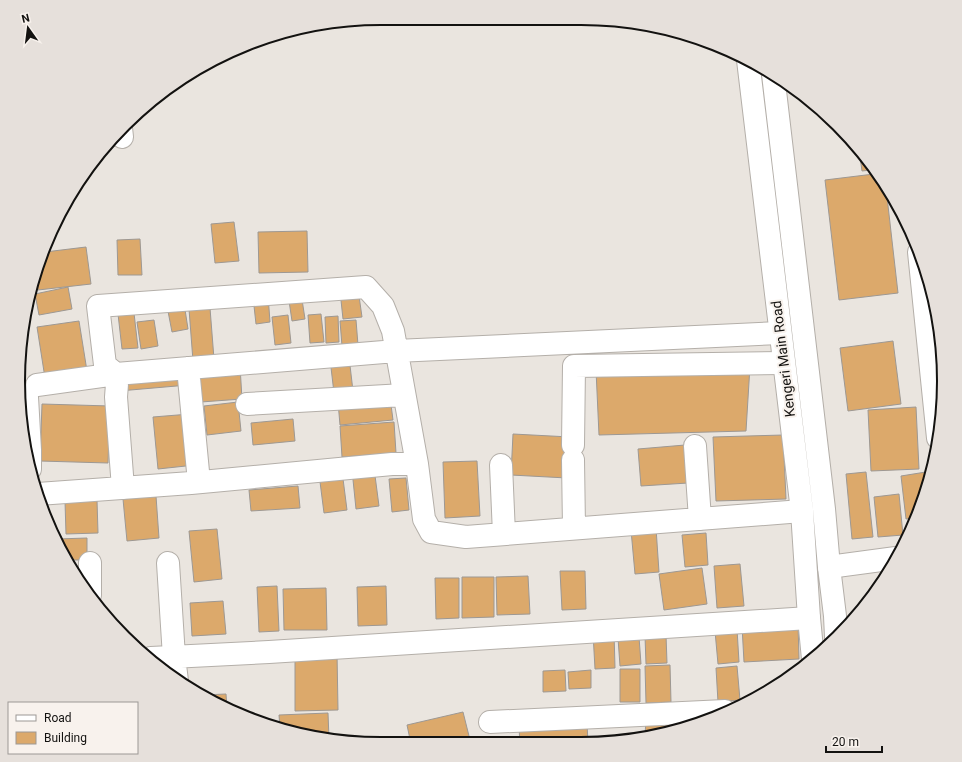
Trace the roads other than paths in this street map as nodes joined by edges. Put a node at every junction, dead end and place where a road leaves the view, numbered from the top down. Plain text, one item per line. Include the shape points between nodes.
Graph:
1 (749, 68) edge
2 (774, 82) edge
3 (922, 279) edge
4 (780, 333) junction
5 (396, 351) junction
6 (784, 363) junction
7 (188, 368) junction
8 (116, 374) junction
9 (404, 395) junction
10 (247, 404) dead end
11 (935, 412) edge
12 (30, 440) edge
13 (695, 446) dead end
14 (417, 464) junction
15 (501, 465) dead end
16 (199, 482) junction
17 (123, 488) junction
18 (44, 494) edge
19 (802, 511) junction
20 (700, 519) junction
21 (574, 528) junction
22 (504, 534) junction
23 (889, 559) edge
24 (90, 563) dead end
25 (168, 563) dead end
26 (829, 568) junction
27 (90, 586) edge
28 (809, 618) junction
29 (836, 630) edge
30 (812, 652) edge
31 (174, 657) junction
32 (157, 658) edge
33 (176, 672) edge
34 (713, 712) edge
35 (490, 722) dead end

1 - 4 street, Kengeri Main Road
2 - 26 street, Kengeri Main Road
3 - 11 street
4 - 5 street
4 - 6 street, Kengeri Main Road
5 - 7 street
5 - 8 street via 393,332 383,306 366,287 98,306 105,364
5 - 9 street
6 - 19 street, Kengeri Main Road
6 - 21 street via 574,366
7 - 8 street
7 - 16 street
8 - 12 street via 32,391
8 - 17 street
9 - 10 street
9 - 14 street
13 - 20 street
14 - 16 street via 392,464
14 - 22 street via 424,519 431,532 466,537
15 - 22 street
16 - 17 street
17 - 18 street
19 - 20 street
19 - 28 street, Kengeri Main Road
20 - 21 street
21 - 22 street
23 - 26 street
24 - 27 street
25 - 31 street
26 - 29 street, Kengeri Main Road
28 - 30 street, Kengeri Main Road
28 - 31 street
31 - 32 street
31 - 33 street
34 - 35 street

